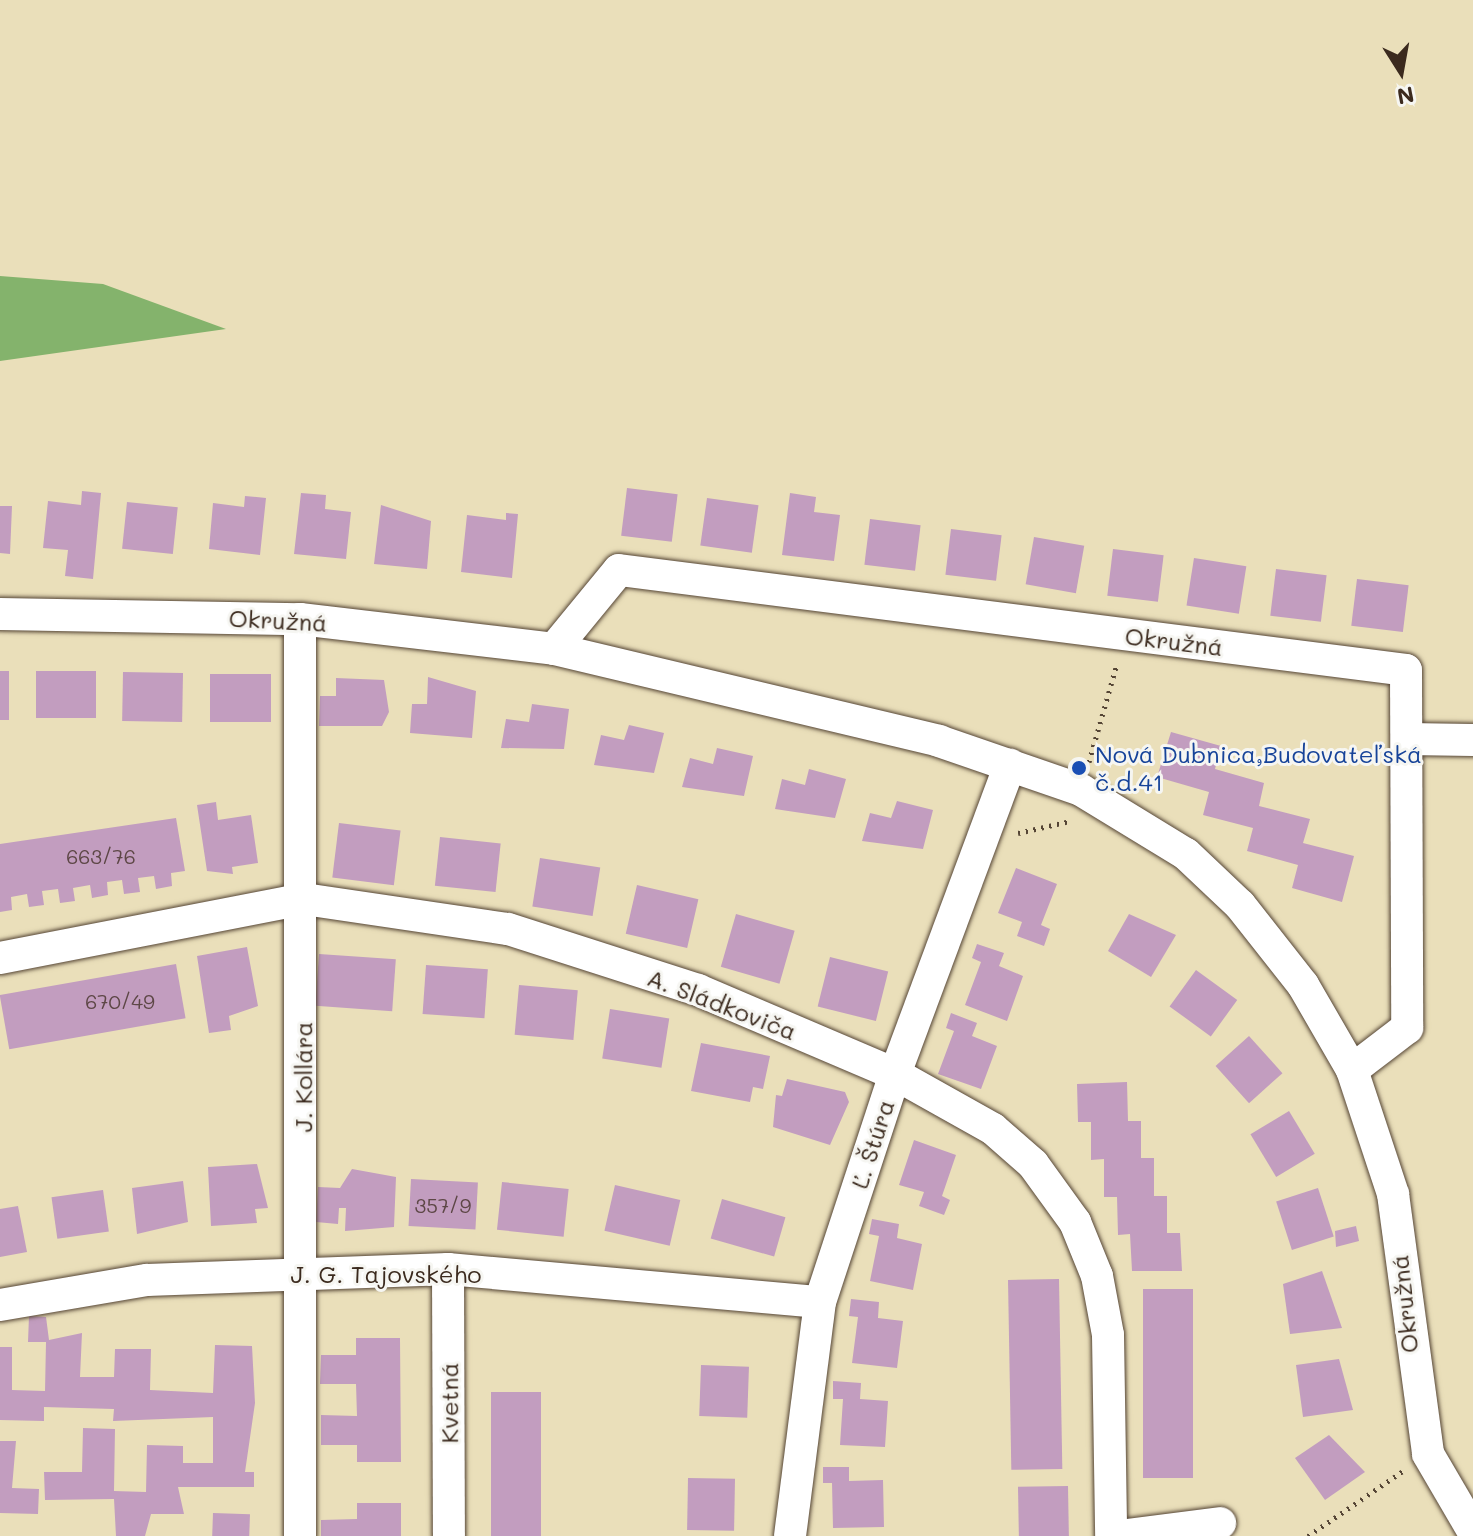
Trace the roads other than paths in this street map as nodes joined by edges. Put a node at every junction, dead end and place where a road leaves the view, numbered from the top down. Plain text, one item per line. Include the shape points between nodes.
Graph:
1 (0, 614) edge
2 (300, 619) junction
3 (554, 649) junction
4 (1407, 739) junction
5 (1473, 740) edge
6 (1010, 765) junction
7 (304, 899) junction
8 (0, 958) edge
9 (1352, 1070) junction
10 (895, 1074) junction
11 (448, 1269) junction
12 (302, 1273) junction
13 (820, 1302) junction
14 (0, 1305) edge
15 (1220, 1523) dead end
16 (1473, 1531) edge
17 (300, 1536) edge
18 (449, 1536) edge
19 (790, 1536) edge
20 (1111, 1536) edge
21 (1119, 1536) edge

1 - 2 street, Okružná
2 - 3 street, Okružná
2 - 7 street, J. Kollára
3 - 4 street, Okružná via 619,570 1406,670
3 - 6 street, Okružná via 939,741
4 - 5 street
4 - 9 street, Okružná via 1407,1028
6 - 9 street, Okružná via 1081,790 1186,854 1240,905 1303,985
6 - 10 street, Ľ. Štúra
7 - 8 street, A. Sládkoviča
7 - 10 street, A. Sládkoviča via 508,929 698,990
7 - 12 street, J. Kollára
9 - 16 street, Okružná via 1393,1194 1428,1454
10 - 13 street, Ľ. Štúra
10 - 20 street, A. Sládkoviča via 993,1129 1033,1164 1075,1222 1097,1276 1108,1335
11 - 12 street, J. G. Tajovského
11 - 13 street, J. G. Tajovského
11 - 18 street, Kvetná
12 - 14 street, J. G. Tajovského via 147,1280
12 - 17 street, J. Kollára
13 - 19 street, Ľ. Štúra
15 - 21 street

